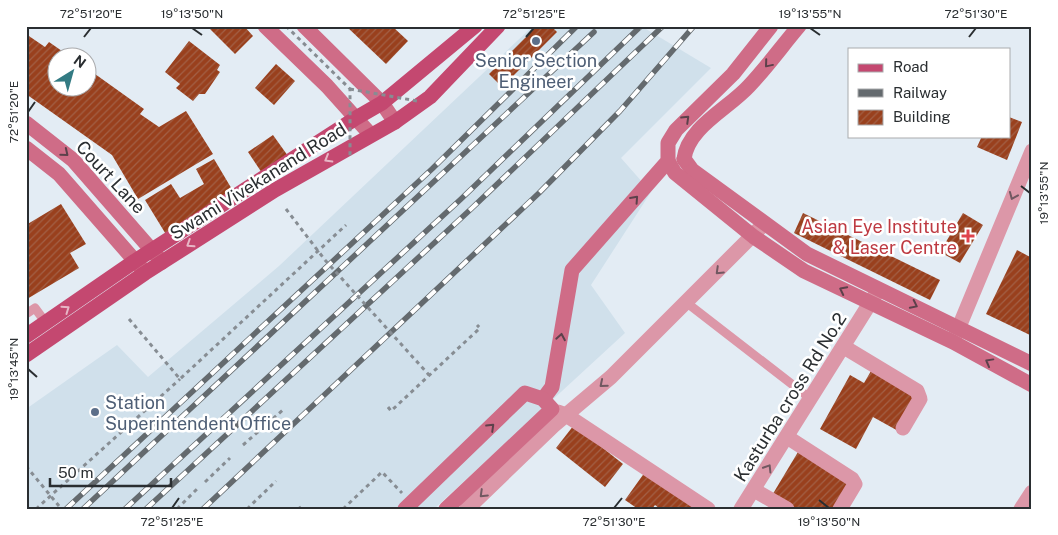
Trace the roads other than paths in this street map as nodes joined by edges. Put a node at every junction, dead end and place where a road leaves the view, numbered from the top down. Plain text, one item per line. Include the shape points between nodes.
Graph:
1 (265, 26) edge
2 (304, 26) edge
3 (475, 26) edge
4 (498, 26) edge
5 (771, 26) edge
6 (799, 26) edge
7 (733, 74) junction
8 (748, 87) junction
9 (382, 103) junction
10 (356, 118) junction
11 (395, 122) junction
12 (26, 123) edge
13 (370, 134) junction
14 (26, 148) edge
15 (1032, 151) edge
16 (684, 159) junction
17 (668, 162) junction
18 (764, 224) junction
19 (754, 236) junction
20 (152, 250) junction
21 (135, 261) junction
22 (162, 262) junction
23 (146, 273) junction
24 (879, 288) junction
25 (686, 302) junction
26 (870, 304) junction
27 (26, 314) edge
28 (46, 323) junction
29 (959, 327) junction
30 (26, 336) edge
31 (953, 342) junction
32 (844, 347) junction
33 (26, 355) edge
34 (1032, 364) edge
35 (1032, 385) edge
36 (811, 399) junction
37 (547, 404) junction
38 (566, 415) junction
39 (903, 428) dead end
40 (787, 437) junction
41 (754, 490) junction
42 (1032, 492) edge
43 (409, 506) edge
44 (446, 509) edge
45 (467, 509) edge
46 (708, 509) edge
47 (741, 509) edge
48 (787, 509) edge
49 (840, 509) edge
50 (1021, 509) edge

1 - 10 main road
2 - 9 main road
3 - 9 main road, Swami Vivekanand Road
4 - 11 main road, Swami Vivekanand Road via 430,97
5 - 7 main road
6 -> 8 main road
7 - 8 main road
17 -> 7 main road via 668,143 676,130
8 - 16 main road via 694,136 685,147
9 - 10 main road, Swami Vivekanand Road
9 - 11 main road
10 - 13 main road
10 - 20 main road, Swami Vivekanand Road
11 - 13 main road, Swami Vivekanand Road
12 -> 20 main road, Court Lane via 73,160
13 -> 22 main road, Swami Vivekanand Road
14 - 21 main road, Court Lane via 59,174
15 -> 29 street
16 - 17 main road
16 - 18 main road via 692,170
17 - 19 main road via 675,173
37 -> 17 main road via 572,270
18 - 19 street
18 - 24 main road via 807,254
19 -> 25 street
26 -> 19 main road via 804,271
20 - 21 main road, Swami Vivekanand Road
20 - 22 main road, Court Lane
21 - 23 main road, Court Lane
28 -> 21 main road, Swami Vivekanand Road
22 - 23 main road, Swami Vivekanand Road
23 - 33 main road, Swami Vivekanand Road
24 - 26 street, Kasturba cross Rd No.2
24 -> 29 main road
25 - 36 lane
25 -> 38 street via 611,377
26 - 31 main road
26 - 32 street, Kasturba cross Rd No.2
27 - 28 lane via 35,308
28 - 30 main road, Swami Vivekanand Road
29 - 31 street
29 - 34 main road
35 -> 31 main road
32 - 36 street, Kasturba cross Rd No.2
32 - 39 street via 917,391 920,399
36 - 40 street, Kasturba cross Rd No.2
37 - 38 street
43 -> 37 main road via 525,393
37 - 44 main road
38 -> 45 street
38 - 46 street
41 -> 40 street, Kasturba cross Rd No.2
40 - 49 street via 852,479 855,484
41 - 47 street, Kasturba cross Rd No.2
41 - 48 street
42 - 50 street

